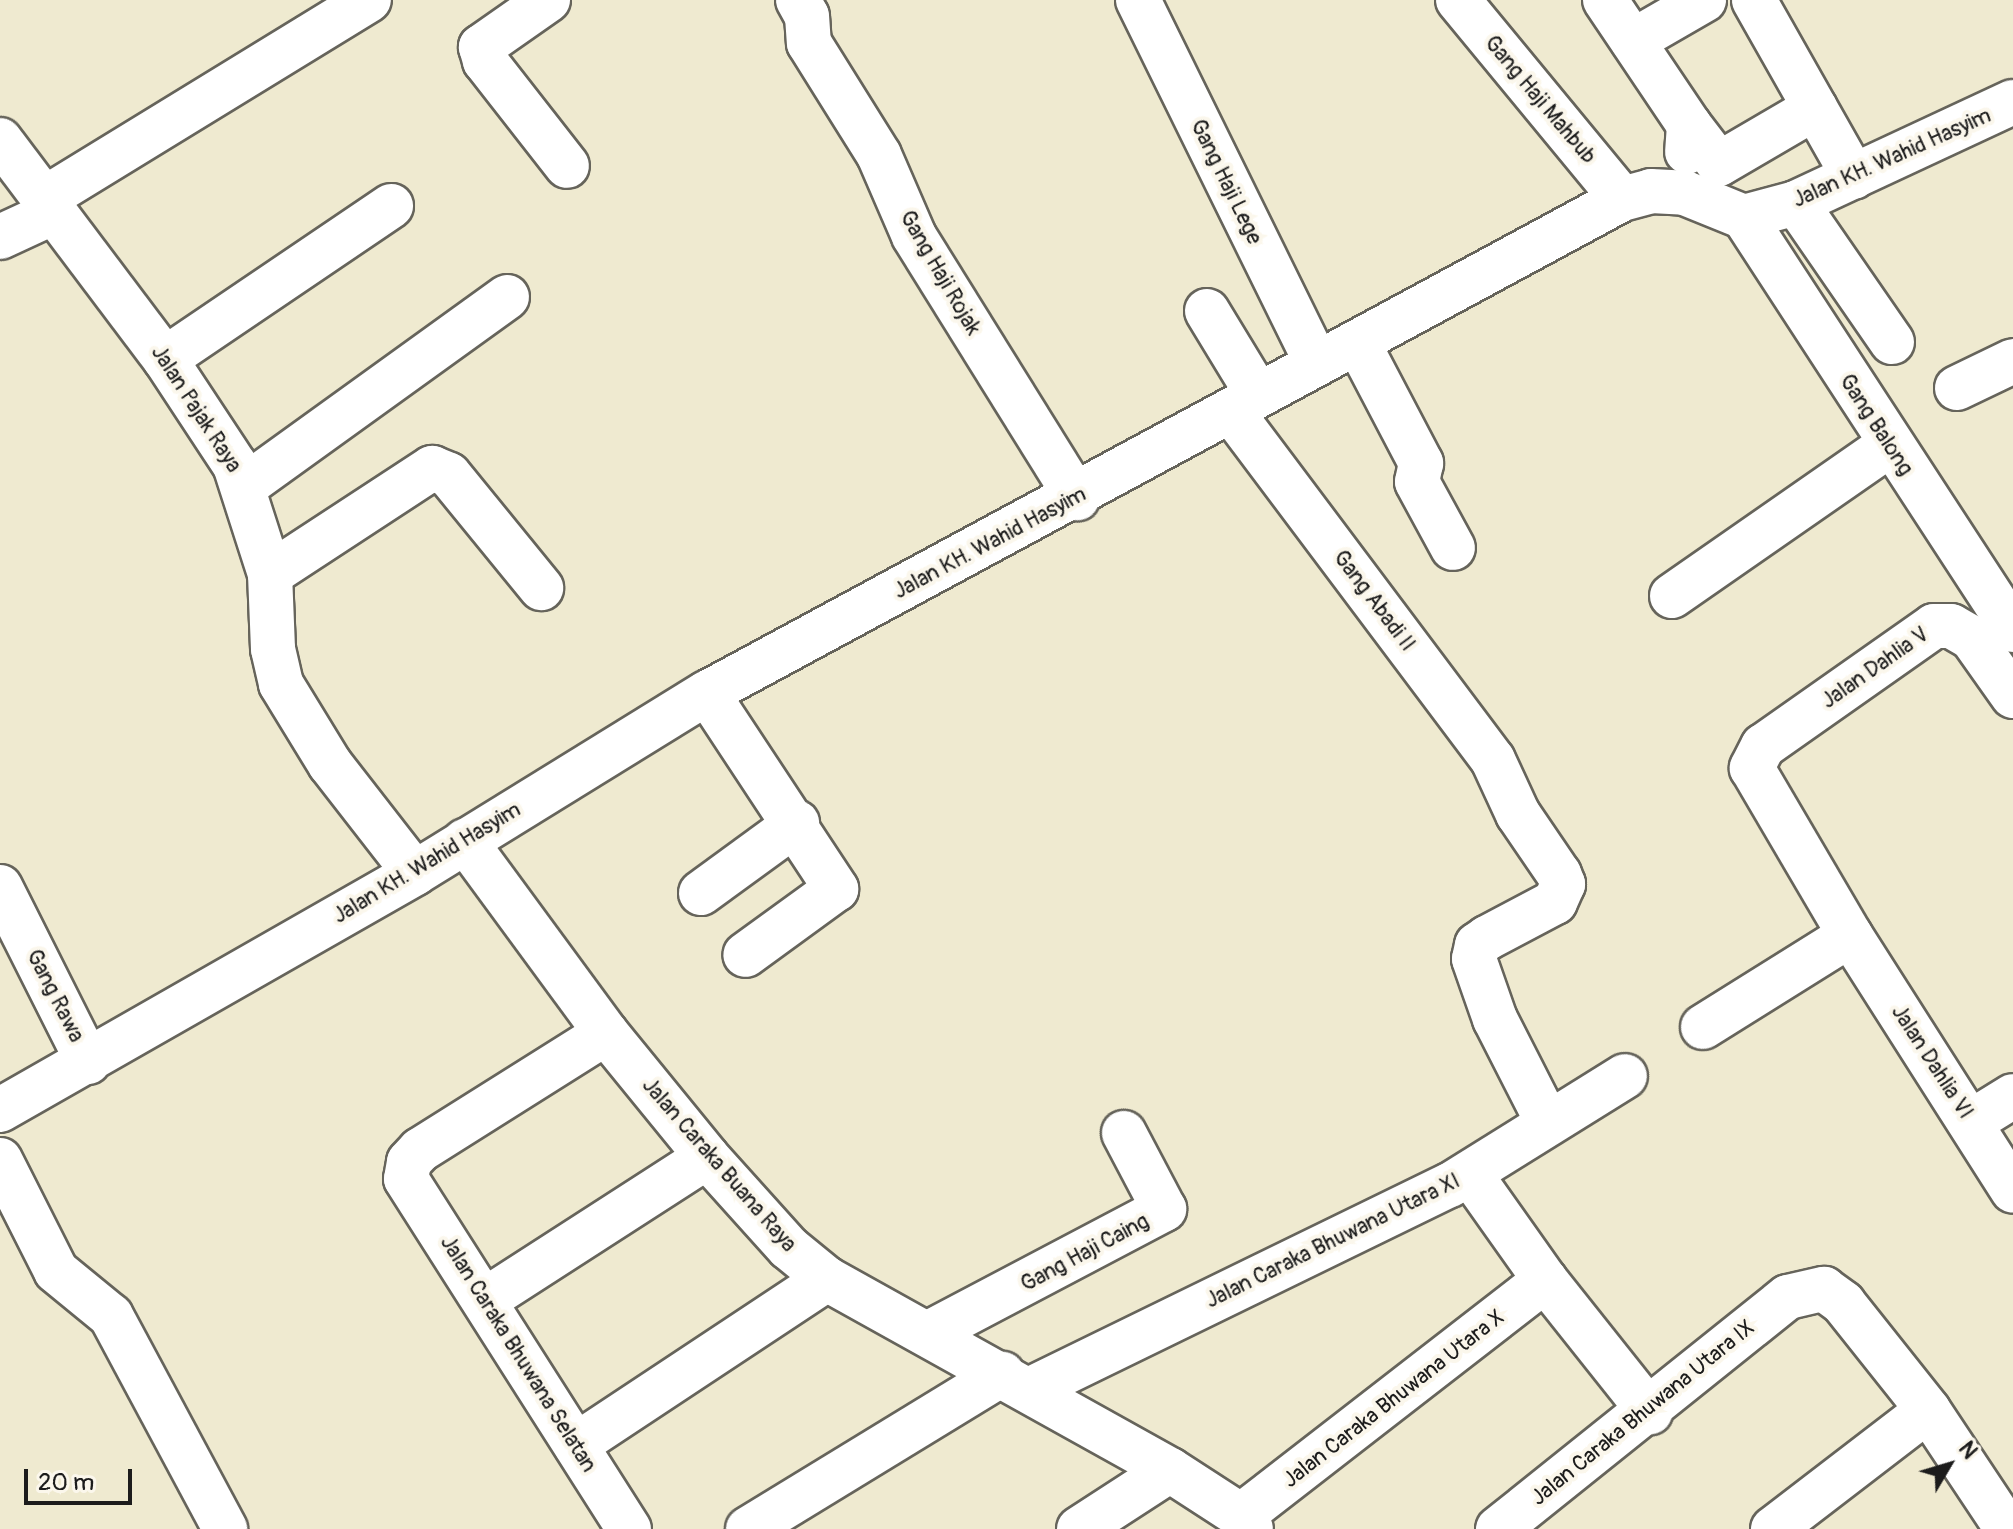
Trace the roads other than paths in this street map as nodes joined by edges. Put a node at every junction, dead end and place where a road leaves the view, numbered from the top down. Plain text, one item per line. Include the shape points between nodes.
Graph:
1 (369, 0) edge
2 (548, 0) edge
3 (1138, 0) edge
4 (1458, 0) edge
5 (1605, 0) edge
6 (1704, 0) edge
7 (1754, 0) edge
8 (812, 5) edge
9 (1633, 41) junction
10 (2013, 102) edge
11 (1815, 108) junction
12 (1689, 125) junction
13 (0, 140) edge
14 (567, 166) dead end
15 (1854, 177) junction
16 (1685, 193) junction
17 (1622, 199) junction
18 (1796, 203) junction
19 (49, 205) junction
20 (391, 206) dead end
21 (1744, 217) junction
22 (0, 237) edge
23 (507, 297) dead end
24 (1207, 311) dead end
25 (1892, 342) dead end
26 (1358, 343) junction
27 (165, 359) junction
28 (2013, 361) edge
29 (1316, 362) junction
30 (1957, 388) dead end
31 (1244, 403) junction
32 (1888, 446) junction
33 (245, 486) junction
34 (1077, 498) junction
35 (1453, 548) dead end
36 (270, 574) junction
37 (541, 588) dead end
38 (1672, 596) dead end
39 (2013, 630) edge
40 (707, 693) junction
41 (2013, 696) edge
42 (1763, 746) joint
43 (797, 823) junction
44 (465, 841) junction
45 (415, 873) junction
46 (0, 887) edge
47 (701, 893) dead end
48 (1850, 935) junction
49 (745, 955) dead end
50 (1703, 1027) dead end
51 (606, 1033) junction
52 (88, 1062) junction
53 (1625, 1076) dead end
54 (2013, 1096) edge
55 (0, 1110) edge
56 (1971, 1122) junction
57 (1548, 1123) junction
58 (1124, 1133) dead end
59 (707, 1157) junction
60 (0, 1160) edge
61 (1470, 1174) junction
62 (2013, 1191) edge
63 (827, 1279) junction
64 (1545, 1280) junction
65 (485, 1300) junction
66 (929, 1333) junction
67 (1017, 1381) junction
68 (1928, 1410) junction
69 (1650, 1412) junction
70 (576, 1445) junction
71 (1170, 1470) junction
72 (1246, 1522) edge
73 (225, 1529) edge
74 (629, 1529) edge
75 (748, 1529) edge
76 (1079, 1529) edge
77 (1498, 1529) edge
78 (1773, 1529) edge
79 (2007, 1529) edge

1 - 19 street
2 - 14 street via 481,47
3 - 29 street, Gang Haji Lege
4 - 17 street, Gang Haji Mahbub
5 - 9 street
6 - 9 street
7 - 11 street
8 - 34 street, Gang Haji Rojak via 809,43 879,155 914,236
9 - 12 street
10 - 15 street, Jalan KH. Wahid Hasyim
11 - 12 street via 1719,164
11 - 15 street
12 - 16 street
13 - 19 street, Jalan Pajak Raya
15 - 18 street, Jalan KH. Wahid Hasyim
16 - 17 street, Jalan KH. Wahid Hasyim via 1651,191
16 - 21 street, Jalan KH. Wahid Hasyim
17 - 26 street, Jalan KH. Wahid Hasyim
18 - 21 street, Jalan KH. Wahid Hasyim
18 - 25 street
19 - 22 street
19 - 27 street, Jalan Pajak Raya
20 - 27 street
21 - 32 street, Gang Balong
23 - 33 street
24 - 31 street, Gang Abadi II
26 - 29 street, Jalan KH. Wahid Hasyim
26 - 35 street via 1421,463 1417,482
27 - 33 street, Jalan Pajak Raya
28 - 30 street
29 - 31 street, Jalan KH. Wahid Hasyim
31 - 34 street, Jalan KH. Wahid Hasyim
31 - 57 street, Gang Abadi II via 1493,760 1508,795 1563,884 1555,902 1477,945 1474,959 1495,1019
32 - 38 street
32 - 39 street, Gang Balong
33 - 36 street, Jalan Pajak Raya
34 - 40 street, Jalan KH. Wahid Hasyim
36 - 37 street via 421,470 432,468 449,475
36 - 45 street, Jalan Pajak Raya via 273,649 281,684 330,764
40 - 43 street
40 - 44 street, Jalan KH. Wahid Hasyim
41 - 42 street, Jalan Dahlia V via 1972,638 1951,626 1934,626
42 - 48 street, Jalan Dahlia VI via 1752,768 1756,780
43 - 47 street
43 - 49 street via 836,889
44 - 45 street, Jalan KH. Wahid Hasyim
44 - 51 street, Jalan Caraka Buana Raya
45 - 52 street, Jalan KH. Wahid Hasyim
46 - 52 street, Gang Rawa
48 - 50 street
48 - 56 street, Jalan Dahlia VI
51 - 59 street, Jalan Caraka Buana Raya
51 - 65 street, Jalan Caraka Bhuwana Selatan via 420,1150 409,1162 406,1179
52 - 55 street, Jalan KH. Wahid Hasyim
53 - 57 street, Jalan Caraka Bhuwana Utara XI
54 - 56 street
56 - 62 street, Jalan Dahlia VI
57 - 61 street, Jalan Caraka Bhuwana Utara XI
58 - 66 street, Gang Haji Caing via 1164,1209
59 - 63 street, Jalan Caraka Buana Raya via 789,1248
59 - 65 street
60 - 73 street via 56,1271 111,1316
61 - 64 street
61 - 67 street, Jalan Caraka Bhuwana Utara XI
63 - 66 street, Jalan Caraka Buana Raya
63 - 70 street
64 - 69 street
64 - 72 street, Jalan Caraka Bhuwana Utara X
65 - 70 street, Jalan Caraka Bhuwana Selatan
66 - 67 street, Jalan Caraka Buana Raya
67 - 71 street, Jalan Caraka Buana Raya
67 - 75 street, Jalan Caraka Bhuwana Utara XI
68 - 69 street, Jalan Caraka Bhuwana Utara IX via 1843,1303 1824,1289 1788,1297
68 - 78 street
68 - 79 street
69 - 77 street, Jalan Caraka Bhuwana Utara IX
70 - 74 street, Jalan Caraka Bhuwana Selatan
71 - 72 street, Jalan Caraka Buana Raya
71 - 76 street

